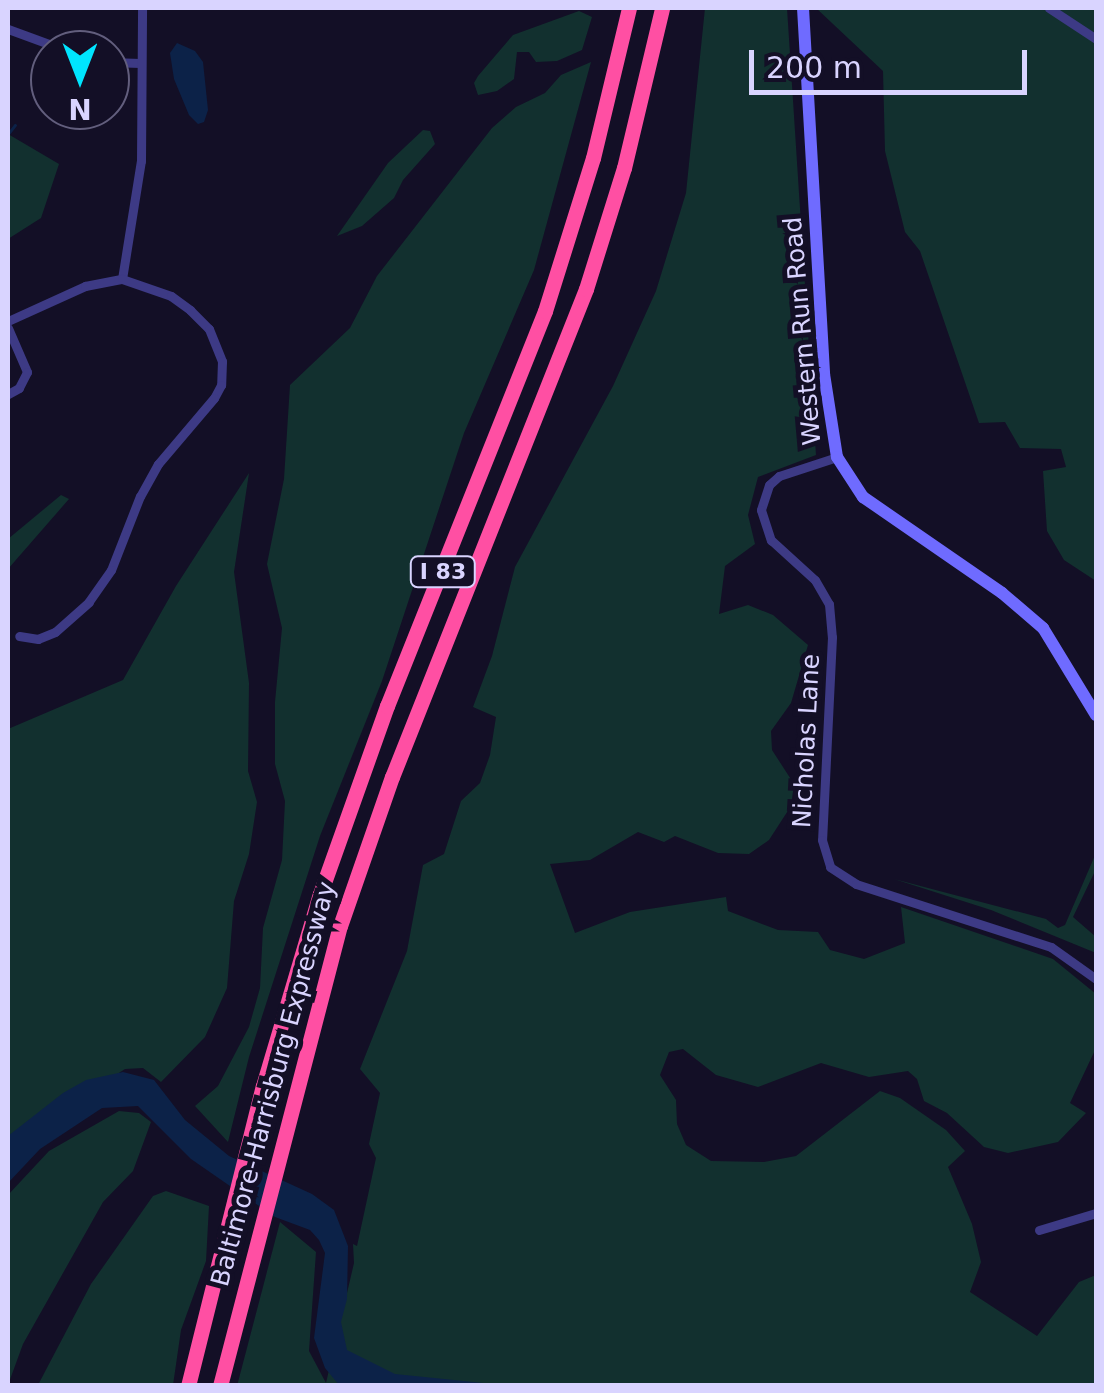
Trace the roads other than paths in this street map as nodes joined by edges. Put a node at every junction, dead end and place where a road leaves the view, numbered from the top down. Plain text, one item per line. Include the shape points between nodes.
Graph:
1 (142, 8) edge
2 (628, 8) edge
3 (662, 8) edge
4 (803, 8) edge
5 (1050, 8) edge
6 (1096, 39) edge
7 (130, 62) edge
8 (140, 62) junction
9 (122, 279) junction
10 (8, 324) edge
11 (8, 394) edge
12 (837, 457) junction
13 (20, 636) dead end
14 (1096, 715) edge
15 (1096, 978) edge
16 (1096, 1213) edge
17 (1040, 1230) dead end
18 (188, 1386) edge
19 (220, 1386) edge

1 - 8 street
2 - 18 highway, Baltimore-Harrisburg Expressway / I 83 via 556,279 352,802 286,1002
3 - 19 highway, Baltimore-Harrisburg Expressway / I 83 via 603,239 370,838 315,1008
4 - 12 street, Western Run Road via 824,374
5 - 6 street
7 - 8 street
8 - 9 street via 141,160
9 - 10 street via 85,286
9 - 13 street via 171,296 209,329 219,346 221,385 158,464 89,602 54,632 38,639
10 - 11 street via 27,372
12 - 14 street, Western Run Road via 863,497 1043,628
12 - 15 street, Nicholas Lane via 779,476 769,484 761,510 771,540 815,580 830,604 822,840 830,868 856,884 1051,947
16 - 17 street

